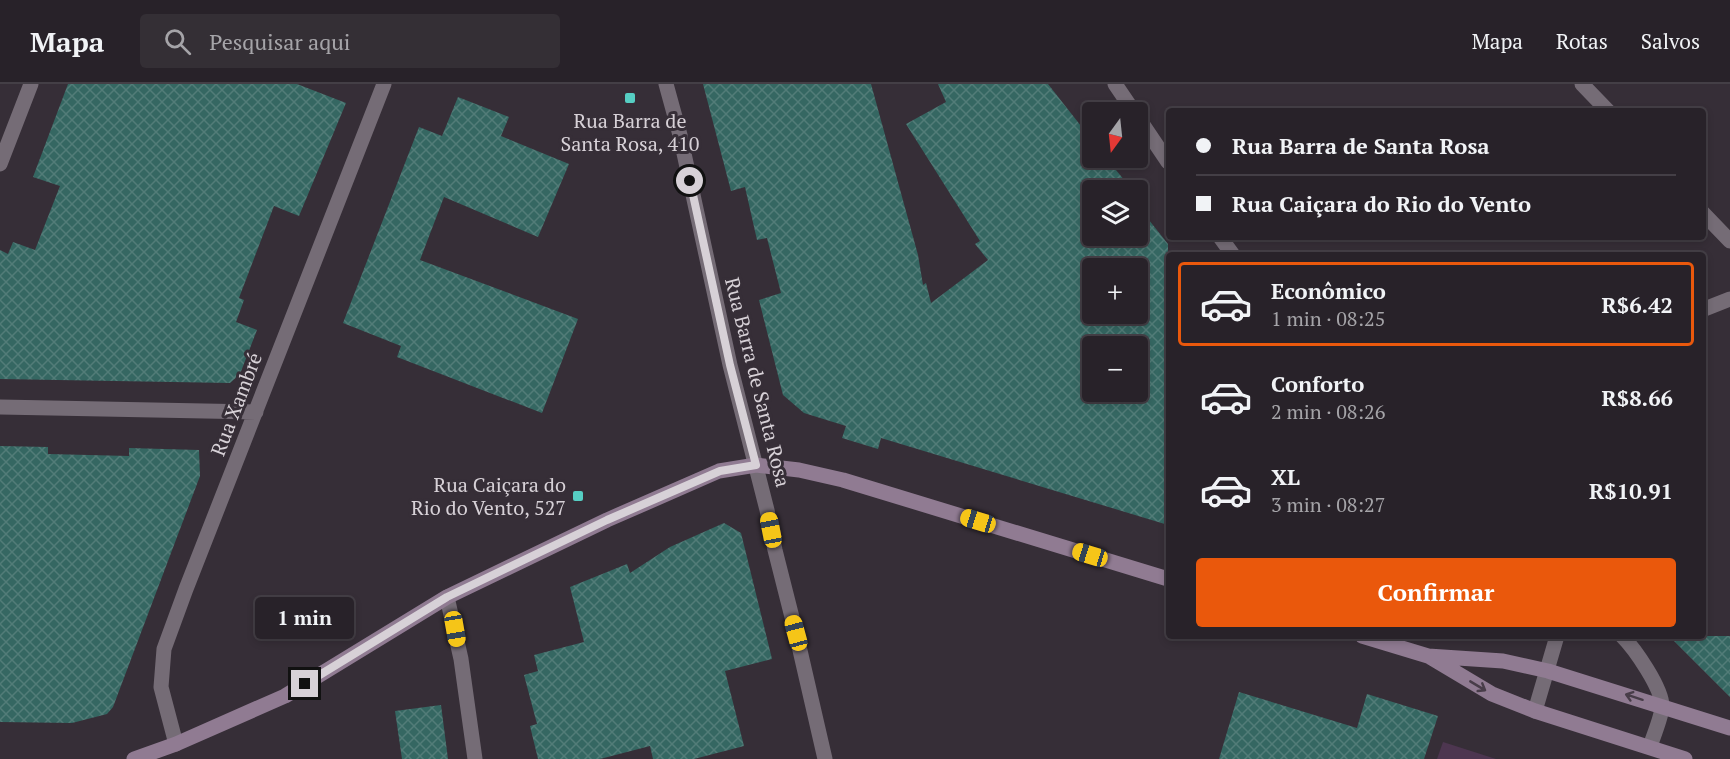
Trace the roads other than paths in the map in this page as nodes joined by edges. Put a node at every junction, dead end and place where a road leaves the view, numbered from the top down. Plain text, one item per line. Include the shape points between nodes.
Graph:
1 (31, 84) edge
2 (384, 84) edge
3 (666, 84) edge
4 (1115, 84) edge
5 (1582, 84) edge
6 (1127, 102) edge
7 (1605, 108) edge
8 (1148, 132) edge
9 (1166, 159) edge
10 (0, 164) edge
11 (1706, 216) edge
12 (1730, 241) edge
13 (1730, 300) edge
14 (1706, 309) edge
15 (0, 407) edge
16 (256, 412) junction
17 (756, 465) junction
18 (1166, 578) edge
19 (447, 597) junction
20 (1372, 639) edge
21 (1556, 639) edge
22 (1624, 639) edge
23 (1428, 656) junction
24 (1548, 671) junction
25 (1662, 706) junction
26 (1535, 711) junction
27 (1730, 728) edge
28 (176, 744) junction
29 (1650, 747) junction
30 (134, 759) edge
31 (474, 759) edge
32 (825, 759) edge
33 (1685, 759) edge

1 - 10 street
2 - 16 street, Rua Xambré
3 - 17 street, Rua Barra de Santa Rosa
4 - 6 street
5 - 7 street
8 - 9 street
11 - 12 street
13 - 14 street
15 - 16 street
16 - 28 street, Rua Xambré via 164,649 161,687
17 - 18 street via 843,480
17 - 19 street via 720,471
17 - 32 street, Rua Barra de Santa Rosa
19 - 28 street via 285,696
19 - 31 street via 461,659
20 - 23 street
21 - 24 street
22 - 25 street via 1643,662
23 - 24 street via 1503,661
23 -> 26 street via 1492,694
25 -> 24 street
24 - 26 street
25 - 27 street
25 - 29 street
26 - 29 street
28 - 30 street
29 - 33 street

